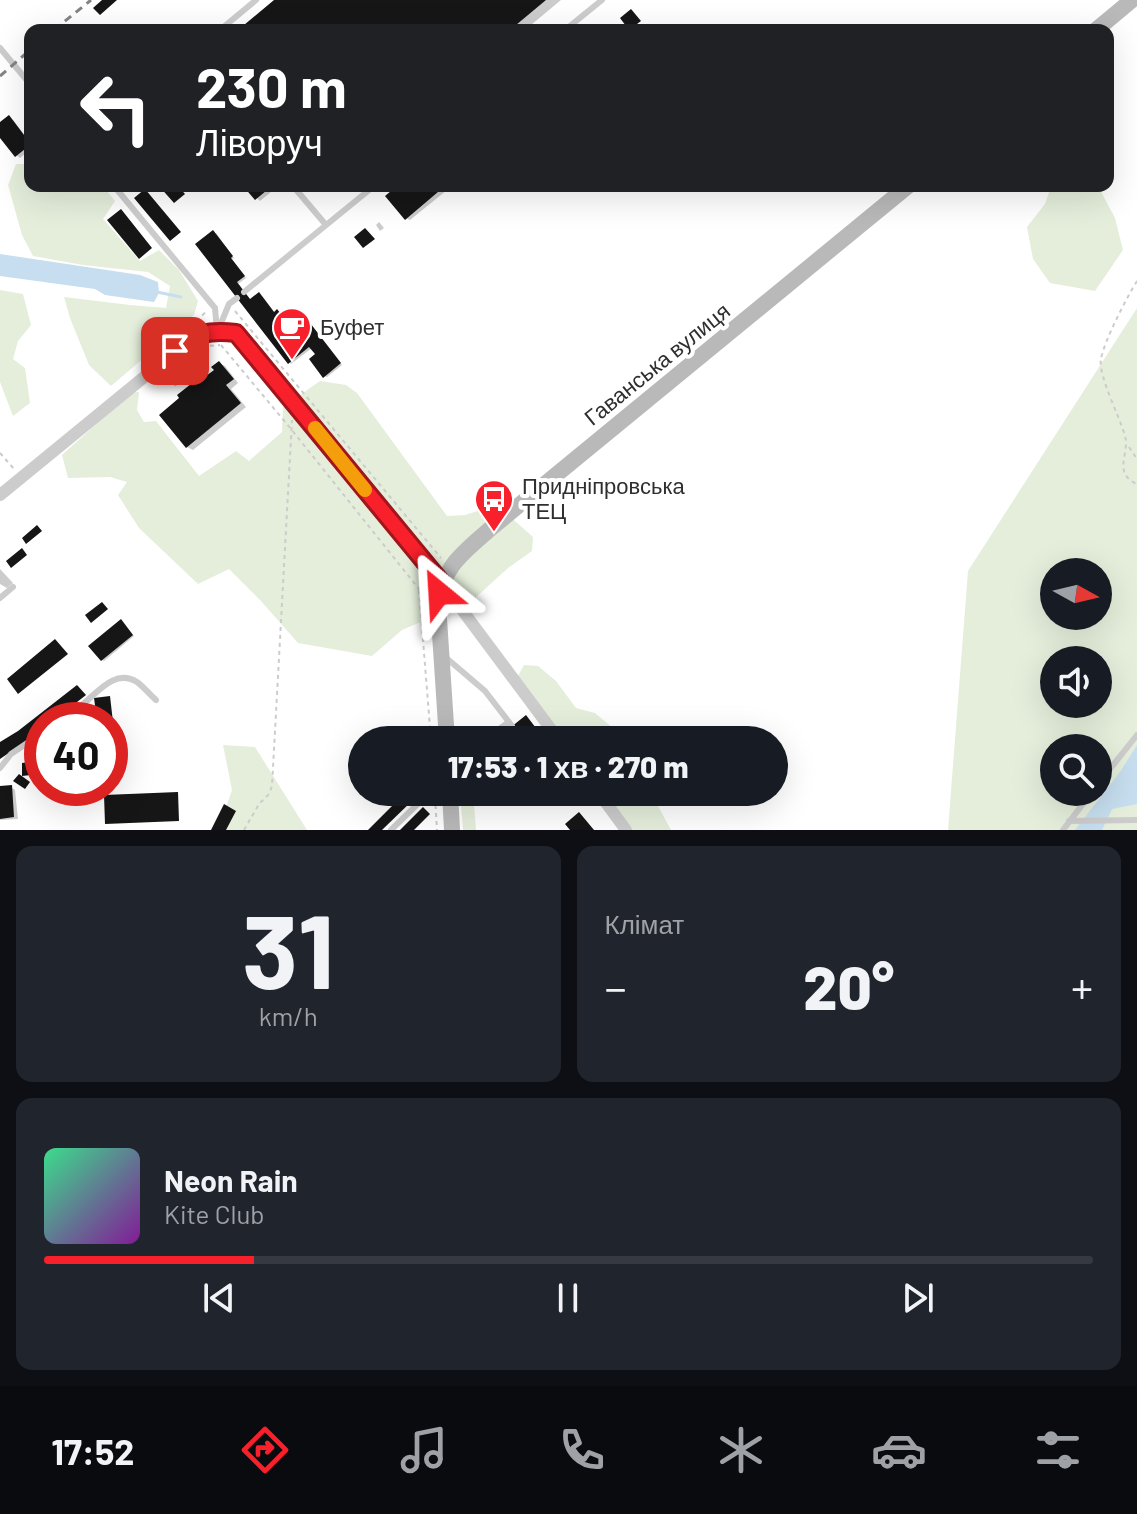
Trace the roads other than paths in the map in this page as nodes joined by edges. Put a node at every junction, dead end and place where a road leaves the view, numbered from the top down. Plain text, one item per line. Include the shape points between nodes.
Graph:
1 (256, 0) edge
2 (602, 0) edge
3 (1132, 0) edge
4 (227, 24) edge
5 (572, 24) edge
6 (1103, 24) edge
7 (0, 48) edge
8 (24, 77) edge
9 (119, 192) edge
10 (298, 192) edge
11 (367, 192) edge
12 (901, 192) edge
13 (326, 225) junction
14 (244, 292) dead end
15 (237, 298) dead end
16 (217, 331) junction
17 (0, 495) edge
18 (446, 576) junction
19 (13, 587) dead end
20 (0, 598) edge
21 (441, 654) junction
22 (156, 700) dead end
23 (86, 702) edge
24 (446, 726) edge
25 (507, 726) edge
26 (549, 726) edge
27 (1137, 735) edge
28 (24, 745) edge
29 (1112, 766) edge
30 (0, 768) edge
31 (417, 806) edge
32 (451, 806) edge
33 (608, 806) edge
34 (1081, 806) edge
35 (1137, 820) edge
36 (1069, 821) junction
37 (391, 830) edge
38 (452, 830) edge
39 (626, 830) edge
40 (1063, 830) edge

1 - 4 lane
2 - 5 lane
3 - 6 street
7 - 8 lane
9 - 16 lane via 215,308
10 - 13 lane
11 - 13 lane
12 - 18 street, Гаванська вулиця via 490,529 458,557
13 - 14 lane
15 - 16 lane
16 - 17 street via 193,337
16 - 18 street via 236,333
18 - 21 street via 438,604
18 - 26 street
19 - 20 lane
21 - 24 street
21 - 25 lane via 485,691
22 - 23 lane via 135,681 123,678 100,688
27 - 29 lane
28 - 30 lane
31 - 37 lane
32 - 38 street
33 - 39 street
34 - 36 lane
35 - 36 lane
36 - 40 lane

